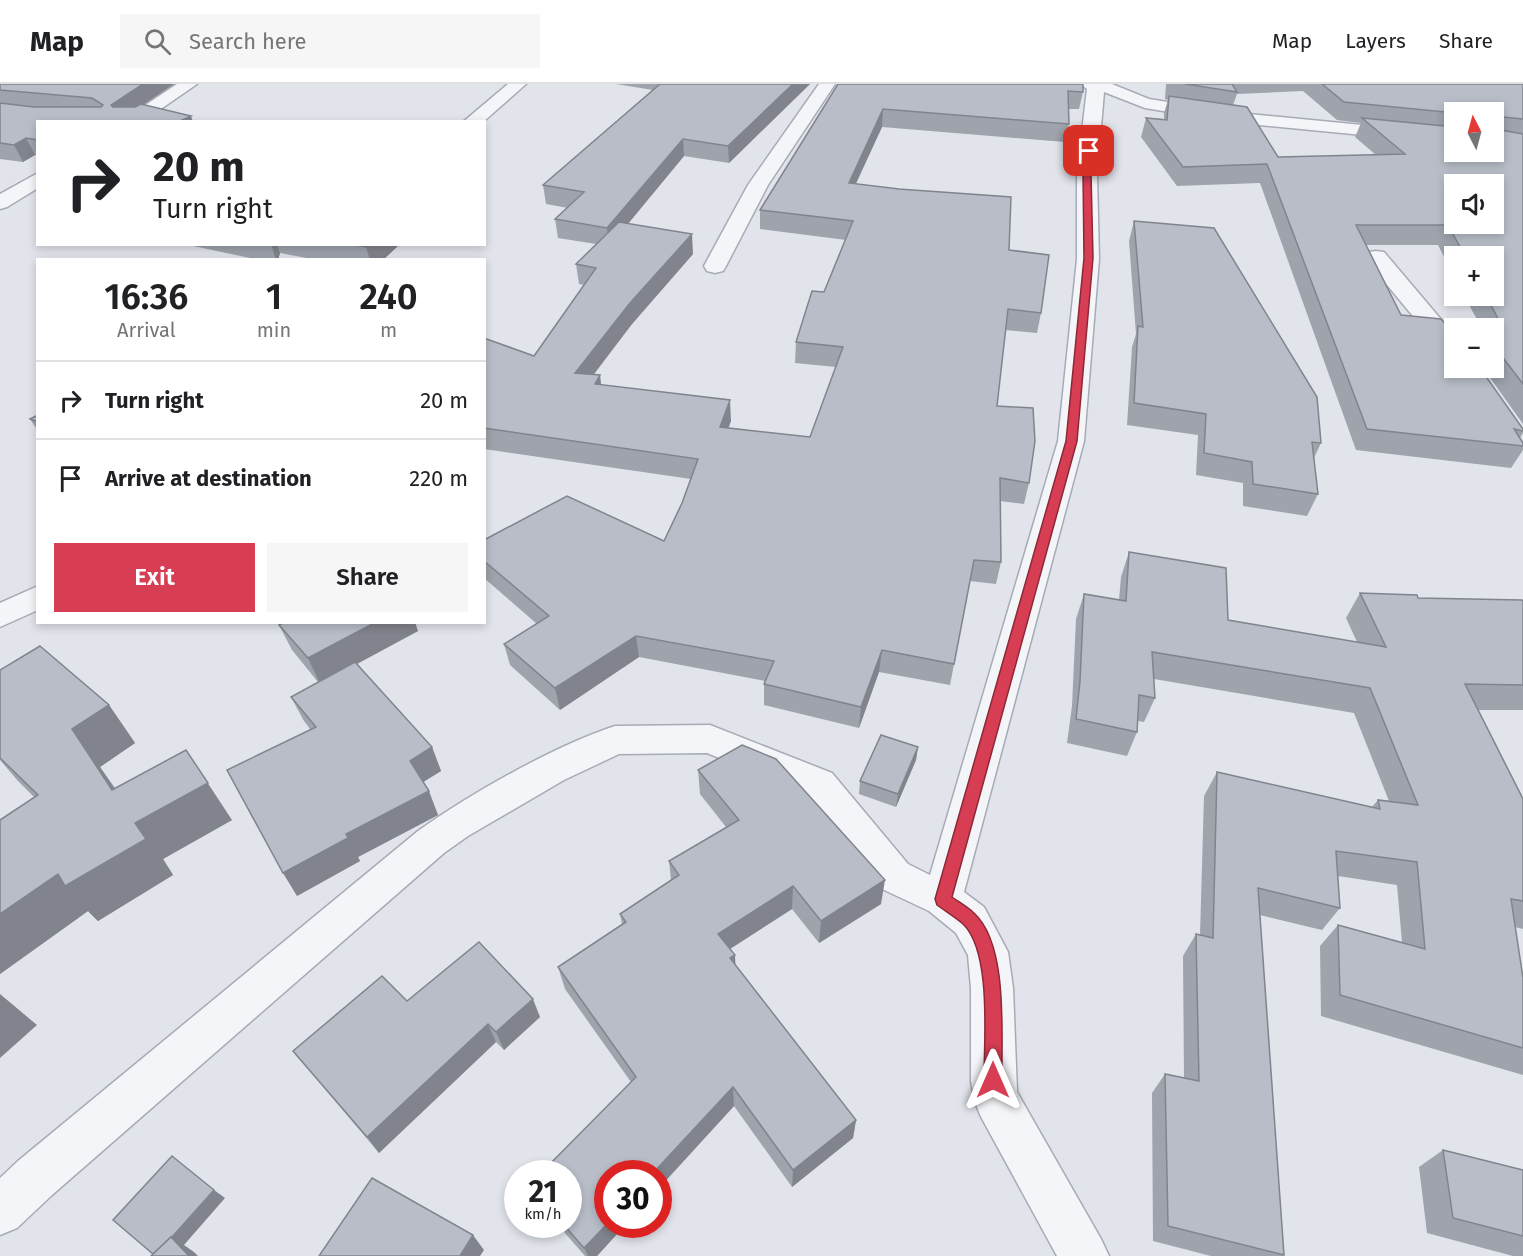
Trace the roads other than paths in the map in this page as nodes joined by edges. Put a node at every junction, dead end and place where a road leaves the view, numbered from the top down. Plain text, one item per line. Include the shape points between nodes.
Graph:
1 (189, 84) edge
2 (518, 84) edge
3 (827, 84) edge
4 (1106, 86) edge
5 (132, 120) edge
6 (474, 120) edge
7 (1444, 138) edge
8 (36, 180) edge
9 (0, 203) edge
10 (1376, 257) dead end
11 (715, 266) dead end
12 (1444, 338) edge
13 (36, 598) edge
14 (0, 615) edge
15 (943, 899) junction
16 (0, 1211) edge
17 (1070, 1247) edge

1 - 5 street
2 - 6 street
3 - 11 street via 758,185
4 - 7 street via 1145,103 1229,117
4 - 15 street via 1087,173 1088,258 1071,441
8 - 9 street
10 - 12 street
13 - 14 street
15 - 16 street via 894,876 819,783 710,739 615,740 551,770 432,842
15 - 17 street via 970,920 988,952 996,1099

